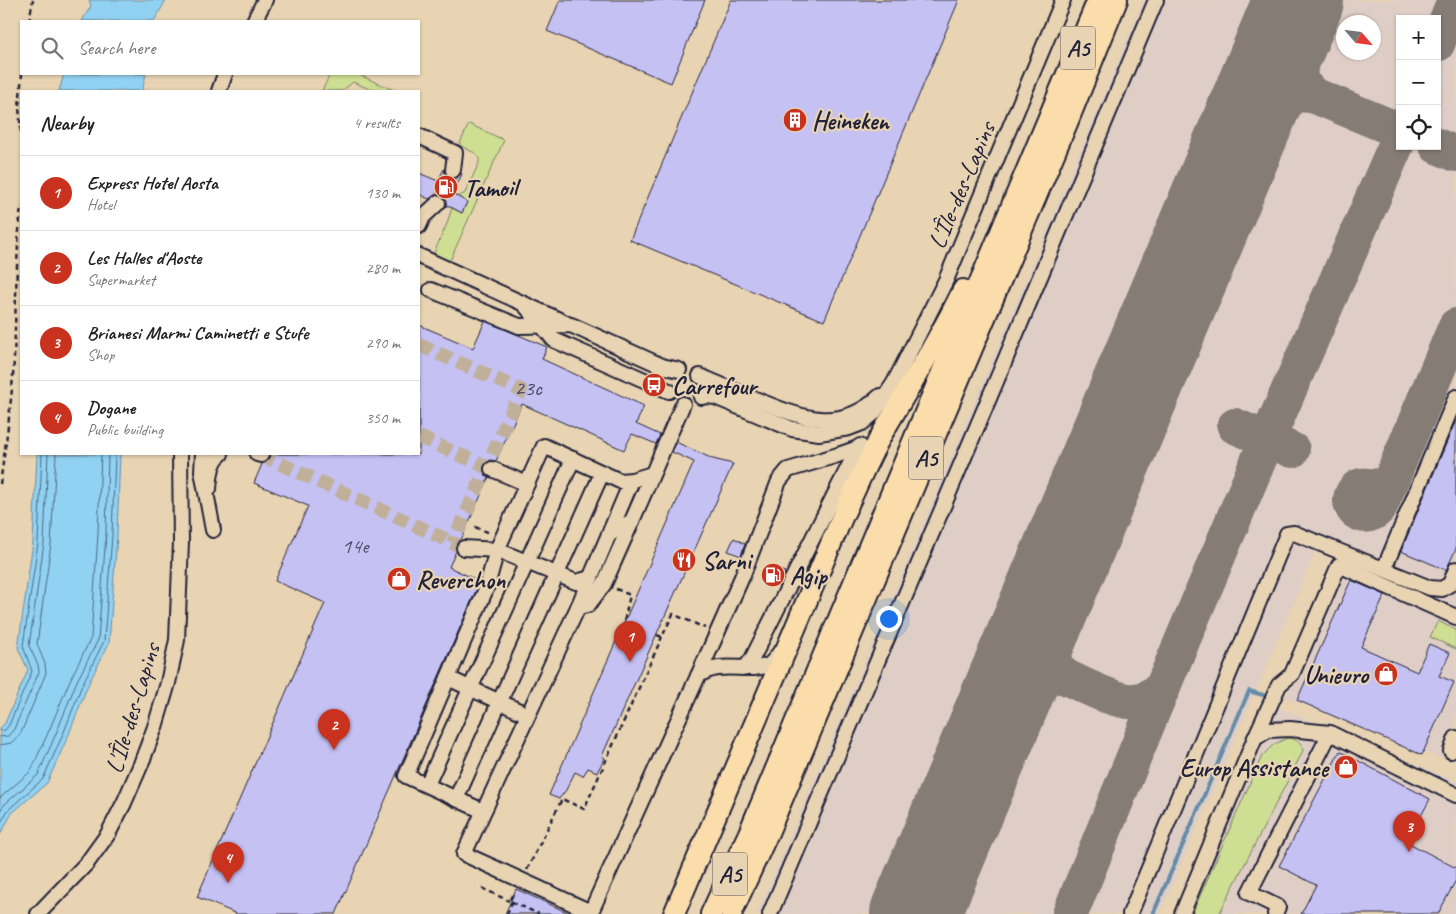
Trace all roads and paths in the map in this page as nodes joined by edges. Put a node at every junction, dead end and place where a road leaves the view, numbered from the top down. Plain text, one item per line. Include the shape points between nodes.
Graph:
1 (33, 0) edge
2 (265, 0) edge
3 (1063, 0) edge
4 (1098, 0) edge
5 (1117, 0) edge
6 (1156, 0) edge
7 (29, 20) edge
8 (255, 20) edge
9 (22, 75) edge
10 (225, 75) edge
11 (21, 90) edge
12 (220, 90) edge
13 (20, 96) edge
14 (1058, 96) junction
15 (20, 120) edge
16 (420, 136) edge
17 (453, 170) tunnel mouth
18 (438, 203) tunnel mouth
19 (20, 215) edge
20 (420, 224) edge
21 (420, 256) edge
22 (431, 290) dead end
23 (524, 304) junction
24 (542, 325) junction
25 (571, 325) junction
26 (679, 370) junction
27 (700, 376) junction
28 (894, 383) junction
29 (669, 391) junction
30 (701, 397) junction
31 (1456, 397) edge
32 (683, 404) junction
33 (885, 428) junction
34 (858, 448) junction
35 (180, 455) edge
36 (203, 455) edge
37 (218, 455) edge
38 (573, 460) junction
39 (492, 469) tunnel mouth
40 (602, 473) junction
41 (652, 474) junction
42 (632, 480) junction
43 (0, 484) edge
44 (527, 484) junction
45 (208, 505) junction
46 (632, 521) junction
47 (213, 530) dead end
48 (610, 534) junction
49 (464, 548) tunnel mouth
50 (497, 550) junction
51 (526, 562) junction
52 (1384, 569) junction
53 (1456, 569) edge
54 (556, 574) junction
55 (591, 578) junction
56 (620, 591) dead end
57 (578, 608) junction
58 (1456, 617) edge
59 (624, 622) dead end
60 (797, 626) junction
61 (657, 635) dead end
62 (662, 637) junction
63 (713, 642) junction
64 (745, 668) junction
65 (698, 676) junction
66 (448, 678) junction
67 (470, 688) junction
68 (499, 702) junction
69 (528, 715) junction
70 (1330, 734) junction
71 (1256, 738) junction
72 (427, 785) junction
73 (1456, 795) edge
74 (456, 798) junction
75 (483, 811) junction
76 (520, 881) junction
77 (482, 888) dead end
78 (511, 902) junction
79 (590, 913) edge
80 (38, 914) edge
81 (506, 914) edge
82 (539, 914) edge
83 (674, 914) edge
84 (711, 914) edge
85 (731, 914) edge
86 (770, 914) edge
87 (1130, 914) edge
88 (1182, 914) edge
89 (1275, 914) edge

1 - 7 path
2 - 8 street
3 - 28 street, L'Île-des-Lapins via 946,280
4 - 14 highway, A5
5 - 85 highway, A5
6 - 86 street
9 - 11 path
10 - 12 street
13 - 15 path
14 - 33 highway, A5 via 999,209 950,317
14 - 84 highway, A5 via 749,833
16 - 17 street via 455,153
18 - 20 street
19 - 43 path via 14,358
21 - 23 street, L'Île-des-Lapins
22 - 24 street via 519,326
23 - 24 street
23 - 25 street, L'Île-des-Lapins
24 - 25 street
24 - 29 street via 554,340
25 - 26 street, L'Île-des-Lapins via 662,366
26 - 27 street, L'Île-des-Lapins via 690,370
26 - 29 street via 669,381
27 - 28 street, L'Île-des-Lapins via 793,414 818,420 853,414 874,402
27 - 30 street via 704,386
28 - 30 street, L'Île-des-Lapins via 874,413 862,423 819,433 792,429 715,397
29 - 32 street via 674,400
30 - 32 street via 693,403
31 - 52 street
32 - 41 street
33 - 34 street
33 - 60 highway, A5 via 844,513
34 - 63 street via 795,467 784,474
34 - 64 street via 782,602
35 - 80 street, L'Île-des-Lapins via 177,640 155,727 124,804 108,834 87,863
36 - 45 street via 202,471
37 - 45 street via 210,480
38 - 40 street
38 - 44 street via 544,446
38 - 51 street
39 - 44 street
40 - 42 street via 620,481
40 - 54 street
41 - 42 street
41 - 46 street
42 - 48 street
44 - 50 street
45 - 47 street
46 - 48 street
46 - 57 street via 604,584 588,605
48 - 55 street
49 - 50 street
50 - 51 street
50 - 66 street via 486,588
51 - 54 street
51 - 67 street
52 - 53 street via 1430,588 1442,589 1450,584
52 - 87 street via 1294,532 1287,534
54 - 55 street via 576,582
54 - 68 street
55 - 57 street
56 - 59 path via 630,596
57 - 69 street
58 - 71 street via 1339,565 1292,674 1279,685
60 - 64 street via 770,664
60 - 83 highway, A5
61 - 62 path
62 - 63 path via 672,614 707,629 703,637
62 - 76 path via 584,809 562,800
63 - 65 street
64 - 65 street via 717,667
65 - 79 street
66 - 67 street
66 - 72 street via 406,776
67 - 68 street
67 - 72 street
68 - 69 street
68 - 74 street
69 - 75 street
70 - 71 street via 1268,730
70 - 73 street
70 - 89 street via 1249,893 1278,907
71 - 88 street
72 - 74 street
74 - 75 street
75 - 76 street via 464,854 493,872
76 - 78 path
76 - 79 street via 560,903
77 - 78 path
78 - 81 path
78 - 82 path

